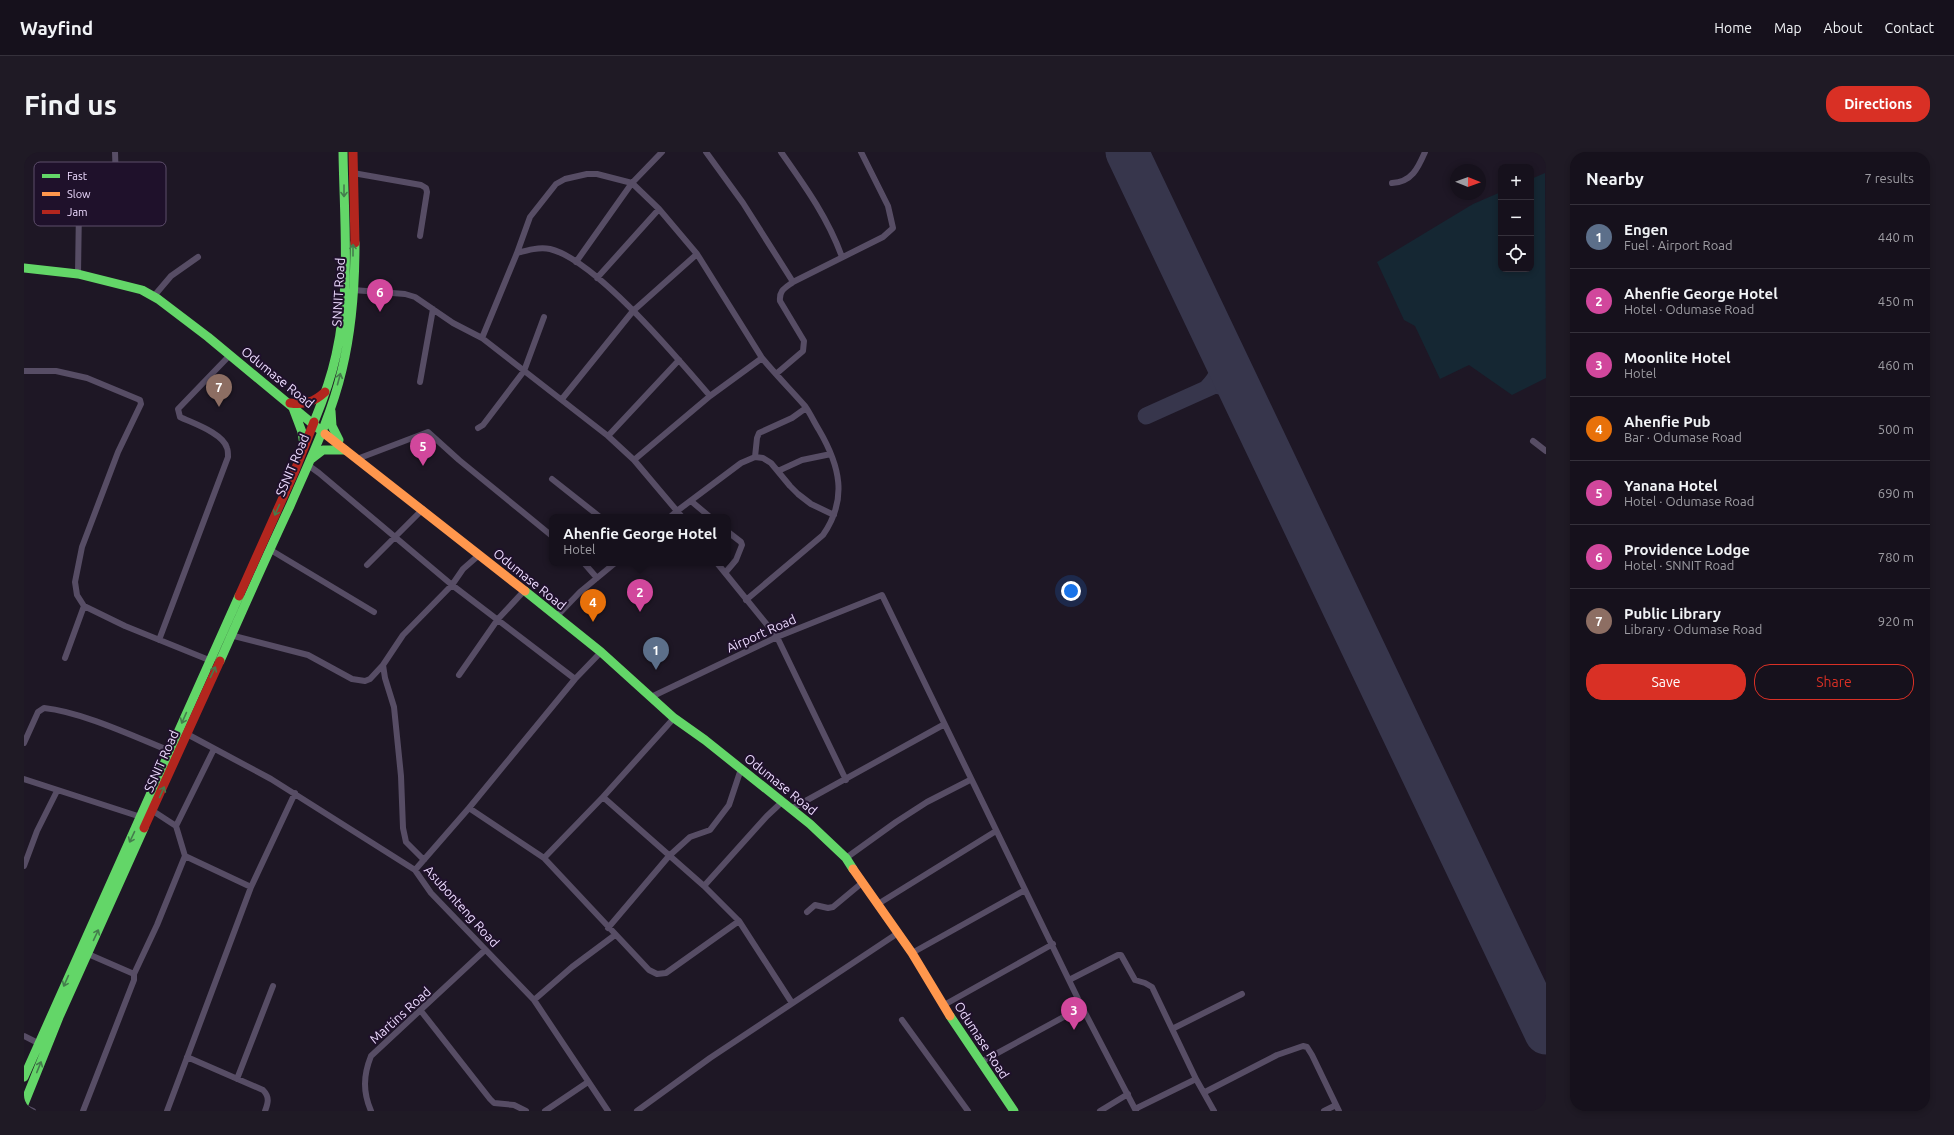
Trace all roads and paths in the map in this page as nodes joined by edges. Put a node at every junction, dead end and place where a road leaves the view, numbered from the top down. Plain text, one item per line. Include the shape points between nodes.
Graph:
1 (114, 152) edge
2 (344, 152) edge
3 (353, 152) edge
4 (662, 152) edge
5 (706, 152) edge
6 (781, 152) edge
7 (862, 152) edge
8 (1425, 152) edge
9 (114, 162) edge
10 (353, 173) junction
11 (632, 183) junction
12 (1392, 183) dead end
13 (659, 209) junction
14 (79, 226) edge
15 (420, 236) dead end
16 (517, 253) junction
17 (696, 254) junction
18 (198, 257) dead end
19 (842, 258) junction
20 (576, 262) junction
21 (24, 268) edge
22 (78, 274) junction
23 (597, 278) junction
24 (793, 282) junction
25 (353, 290) junction
26 (154, 296) junction
27 (433, 309) junction
28 (633, 312) junction
29 (544, 317) dead end
30 (482, 338) junction
31 (230, 355) junction
32 (762, 358) junction
33 (679, 360) junction
34 (24, 371) edge
35 (524, 371) junction
36 (776, 374) junction
37 (420, 382) dead end
38 (326, 391) junction
39 (710, 396) junction
40 (562, 399) junction
41 (290, 404) junction
42 (331, 405) junction
43 (806, 408) junction
44 (314, 423) junction
45 (478, 428) dead end
46 (322, 429) junction
47 (608, 436) junction
48 (1533, 442) dead end
49 (304, 447) junction
50 (345, 450) junction
51 (1546, 451) edge
52 (831, 454) junction
53 (754, 457) junction
54 (358, 459) junction
55 (634, 460) junction
56 (308, 463) junction
57 (778, 471) junction
58 (552, 479) dead end
59 (691, 501) junction
60 (423, 509) junction
61 (677, 511) junction
62 (596, 514) edge
63 (674, 514) edge
64 (680, 514) edge
65 (706, 514) edge
66 (834, 515) junction
67 (549, 534) edge
68 (731, 534) edge
69 (395, 538) junction
70 (269, 549) junction
71 (479, 555) junction
72 (367, 565) dead end
73 (587, 566) edge
74 (611, 566) edge
75 (719, 566) edge
76 (731, 566) edge
77 (731, 566) edge
78 (725, 573) junction
79 (597, 578) junction
80 (452, 585) junction
81 (524, 590) junction
82 (746, 600) junction
83 (84, 606) junction
84 (374, 612) dead end
85 (556, 617) junction
86 (498, 619) junction
87 (230, 635) junction
88 (777, 637) junction
89 (159, 640) junction
90 (601, 652) junction
91 (65, 658) dead end
92 (210, 660) junction
93 (383, 665) junction
94 (459, 675) dead end
95 (575, 679) junction
96 (651, 697) junction
97 (674, 718) junction
98 (943, 725) junction
99 (187, 734) junction
100 (24, 743) edge
101 (214, 749) junction
102 (170, 750) junction
103 (742, 769) junction
104 (24, 780) edge
105 (846, 780) junction
106 (970, 780) junction
107 (57, 791) junction
108 (295, 793) junction
109 (603, 797) junction
110 (782, 802) junction
111 (469, 808) junction
112 (791, 809) junction
113 (148, 816) junction
114 (176, 826) junction
115 (996, 831) junction
116 (129, 853) junction
117 (185, 856) junction
118 (669, 856) junction
119 (544, 858) junction
120 (846, 858) junction
121 (424, 860) junction
122 (24, 866) edge
123 (415, 870) junction
124 (863, 882) junction
125 (704, 886) junction
126 (251, 887) junction
127 (1025, 890) junction
128 (878, 904) junction
129 (807, 912) dead end
130 (739, 921) junction
131 (608, 928) junction
132 (898, 933) junction
133 (615, 935) junction
134 (1053, 944) junction
135 (485, 950) junction
136 (912, 953) junction
137 (88, 954) junction
138 (134, 974) junction
139 (1069, 980) junction
140 (273, 986) dead end
141 (1242, 994) dead end
142 (534, 1000) junction
143 (792, 1003) junction
144 (944, 1005) junction
145 (1082, 1007) junction
146 (421, 1011) junction
147 (902, 1020) dead end
148 (1172, 1029) junction
149 (24, 1036) edge
150 (38, 1043) junction
151 (187, 1057) junction
152 (981, 1062) junction
153 (24, 1077) edge
154 (237, 1079) junction
155 (1196, 1079) junction
156 (588, 1082) junction
157 (1205, 1092) junction
158 (1128, 1094) junction
159 (24, 1104) edge
160 (24, 1107) edge
161 (1338, 1108) edge
162 (1135, 1110) edge
163 (32, 1111) edge
164 (82, 1111) edge
165 (167, 1111) edge
166 (265, 1111) edge
167 (371, 1111) edge
168 (526, 1111) edge
169 (545, 1111) edge
170 (608, 1111) edge
171 (638, 1111) edge
172 (968, 1111) edge
173 (1014, 1111) edge
174 (1100, 1111) edge
175 (1214, 1111) edge
176 (1324, 1111) edge

1 - 9 street
2 -> 38 street, SNNIT Road via 343,300 336,355
3 - 10 street, SNNIT Road
4 - 11 street
5 - 24 street via 743,203
6 - 19 street via 821,210
7 - 19 street via 888,206 893,228 883,237
8 - 12 street via 1414,174 1404,182
10 - 15 street via 422,185 426,188
25 -> 10 street, SNNIT Road
11 - 13 street
11 - 16 street via 587,174 556,184 530,217
11 - 20 street
13 - 17 street
13 - 23 street
14 - 22 street
16 - 20 street via 544,248
16 - 30 street
17 - 28 street
17 - 32 street
18 - 26 street via 171,276
19 - 24 street
20 - 23 street
21 - 22 street, Odumase Road
22 - 26 street, Odumase Road via 124,284
23 - 28 street
24 - 36 street via 781,290 780,301 804,341 803,351
25 - 27 street via 405,294 415,297
42 -> 25 street, SNNIT Road via 345,357
26 - 31 street, Odumase Road
27 - 30 street
27 - 37 street
28 - 33 street
28 - 40 street
29 - 35 street
30 - 35 street
31 - 41 street, Odumase Road
31 - 89 street via 178,409 180,417 221,438 227,447 228,457
32 - 36 street
32 - 39 street
33 - 39 street
33 - 47 street
34 - 83 street via 56,371 87,378 140,400 141,404 118,452 82,547 75,582 77,596
35 - 40 street
35 - 45 street via 483,425
36 - 43 street
38 - 41 street via 309,404
38 - 44 street, SNNIT Road
39 - 55 street
40 - 47 street
41 - 44 street, Odumase Road
41 - 49 street via 302,432
42 - 46 street, SNNIT Road
42 - 50 street via 332,426
43 - 52 street
43 - 53 street via 792,418 759,432
44 - 46 street, Odumase Road
44 - 49 street, SSNIT Road
46 - 50 street, Odumase Road
46 - 56 street, SSNIT Road
47 - 55 street
48 - 51 street
49 -> 92 street, SSNIT Road
50 - 54 street, Odumase Road
50 - 56 street via 323,450
52 - 57 street via 802,460
52 - 66 street via 836,466 839,487
53 - 57 street via 772,463
53 - 59 street via 741,463
54 - 60 street, Odumase Road
54 - 67 street via 428,432
55 - 61 street
56 - 69 street
56 - 70 street, SSNIT Road
57 - 66 street via 790,486 811,504
58 - 62 street
59 - 61 street
59 - 65 street
60 - 69 street
60 - 71 street, Odumase Road
61 - 63 street
61 - 64 street
66 - 82 street via 823,535
68 - 76 street via 742,545
69 - 72 street
69 - 80 street
70 - 84 street
70 - 87 street, SSNIT Road
71 - 80 street via 463,569
71 - 81 street, Odumase Road
73 - 79 street
74 - 79 street
75 - 78 street
77 - 78 street
78 - 82 street
79 - 85 street
80 - 86 street
80 - 93 street via 403,635
81 - 85 street, Odumase Road
81 - 86 street
82 - 88 street
83 - 89 street
83 - 91 street
85 - 90 street, Odumase Road
86 - 94 street
86 - 95 street
87 - 93 street via 308,655 359,681 370,679
99 -> 87 street, SSNIT Road
88 - 96 street, Airport Road
88 - 98 street, Airport Road via 882,595
88 - 105 street
89 - 92 street
90 - 95 street
90 - 96 street, Odumase Road
92 -> 102 street, SSNIT Road
93 - 121 street via 384,678 394,707 403,828 406,842
95 - 111 street
96 - 97 street, Odumase Road
97 - 103 street, Odumase Road
97 - 109 street
98 - 105 street
98 - 106 street
99 - 101 street, Asubonteng Road
113 -> 99 street, SSNIT Road
100 - 102 street via 38,712 44,708 82,717
101 - 108 street, Asubonteng Road
101 - 114 street
102 - 113 street, SSNIT Road
103 - 110 street, Odumase Road
103 - 118 street via 729,806 710,830 690,837
104 - 107 street
105 - 112 street
106 - 115 street
106 - 120 street via 927,802
107 - 113 street
107 - 122 street via 37,831
108 - 123 street, Asubonteng Road
108 - 126 street
109 - 118 street
109 - 119 street
110 - 112 street, Odumase Road
110 - 125 street
111 - 119 street
111 - 121 street
112 - 120 street, Odumase Road
113 - 114 street
113 - 116 street, SSNIT Road
114 - 117 street
115 - 127 street
115 - 128 street
137 -> 116 street, SSNIT Road
116 -> 150 street, SSNIT Road
117 - 126 street
117 - 138 street
118 - 125 street
118 - 131 street
119 - 131 street
120 - 124 street, Odumase Road
121 - 123 street
123 - 135 street, Asubonteng Road via 431,892
124 - 128 street, Odumase Road
124 - 129 street via 833,907 816,905
125 - 130 street
126 - 151 street
127 - 134 street
127 - 136 street
128 - 132 street, Odumase Road
130 - 133 street via 666,973 657,974 649,970
130 - 143 street
131 - 133 street
132 - 136 street, Odumase Road
132 - 143 street
133 - 142 street
134 - 139 street
134 - 144 street
135 - 142 street, Asubonteng Road
135 - 146 street, Martins Road
136 - 144 street, Odumase Road
137 - 138 street
159 -> 137 street, SSNIT Road
138 - 164 street via 132,987
139 - 145 street
139 - 148 street via 1121,955 1135,980 1152,987
140 - 154 street
141 - 148 street
142 - 156 street, Asubonteng Road
143 - 171 street via 710,1058
144 - 152 street, Odumase Road
145 - 152 street
145 - 158 street
146 - 167 street, Martins Road via 371,1056 364,1082 365,1097
146 - 168 street via 494,1103 514,1105
147 - 172 street
148 - 155 street
149 - 150 street
150 - 153 street, SSNIT Road
151 - 154 street
151 - 165 street
152 - 173 street, Odumase Road
154 - 166 street via 267,1094
155 - 157 street
155 - 162 street
156 - 169 street
156 - 170 street, Asubonteng Road
157 - 161 street via 1277,1055 1303,1046 1307,1047 1312,1055
157 - 175 street
158 - 162 street
158 - 174 street
160 - 163 street
161 - 176 street

